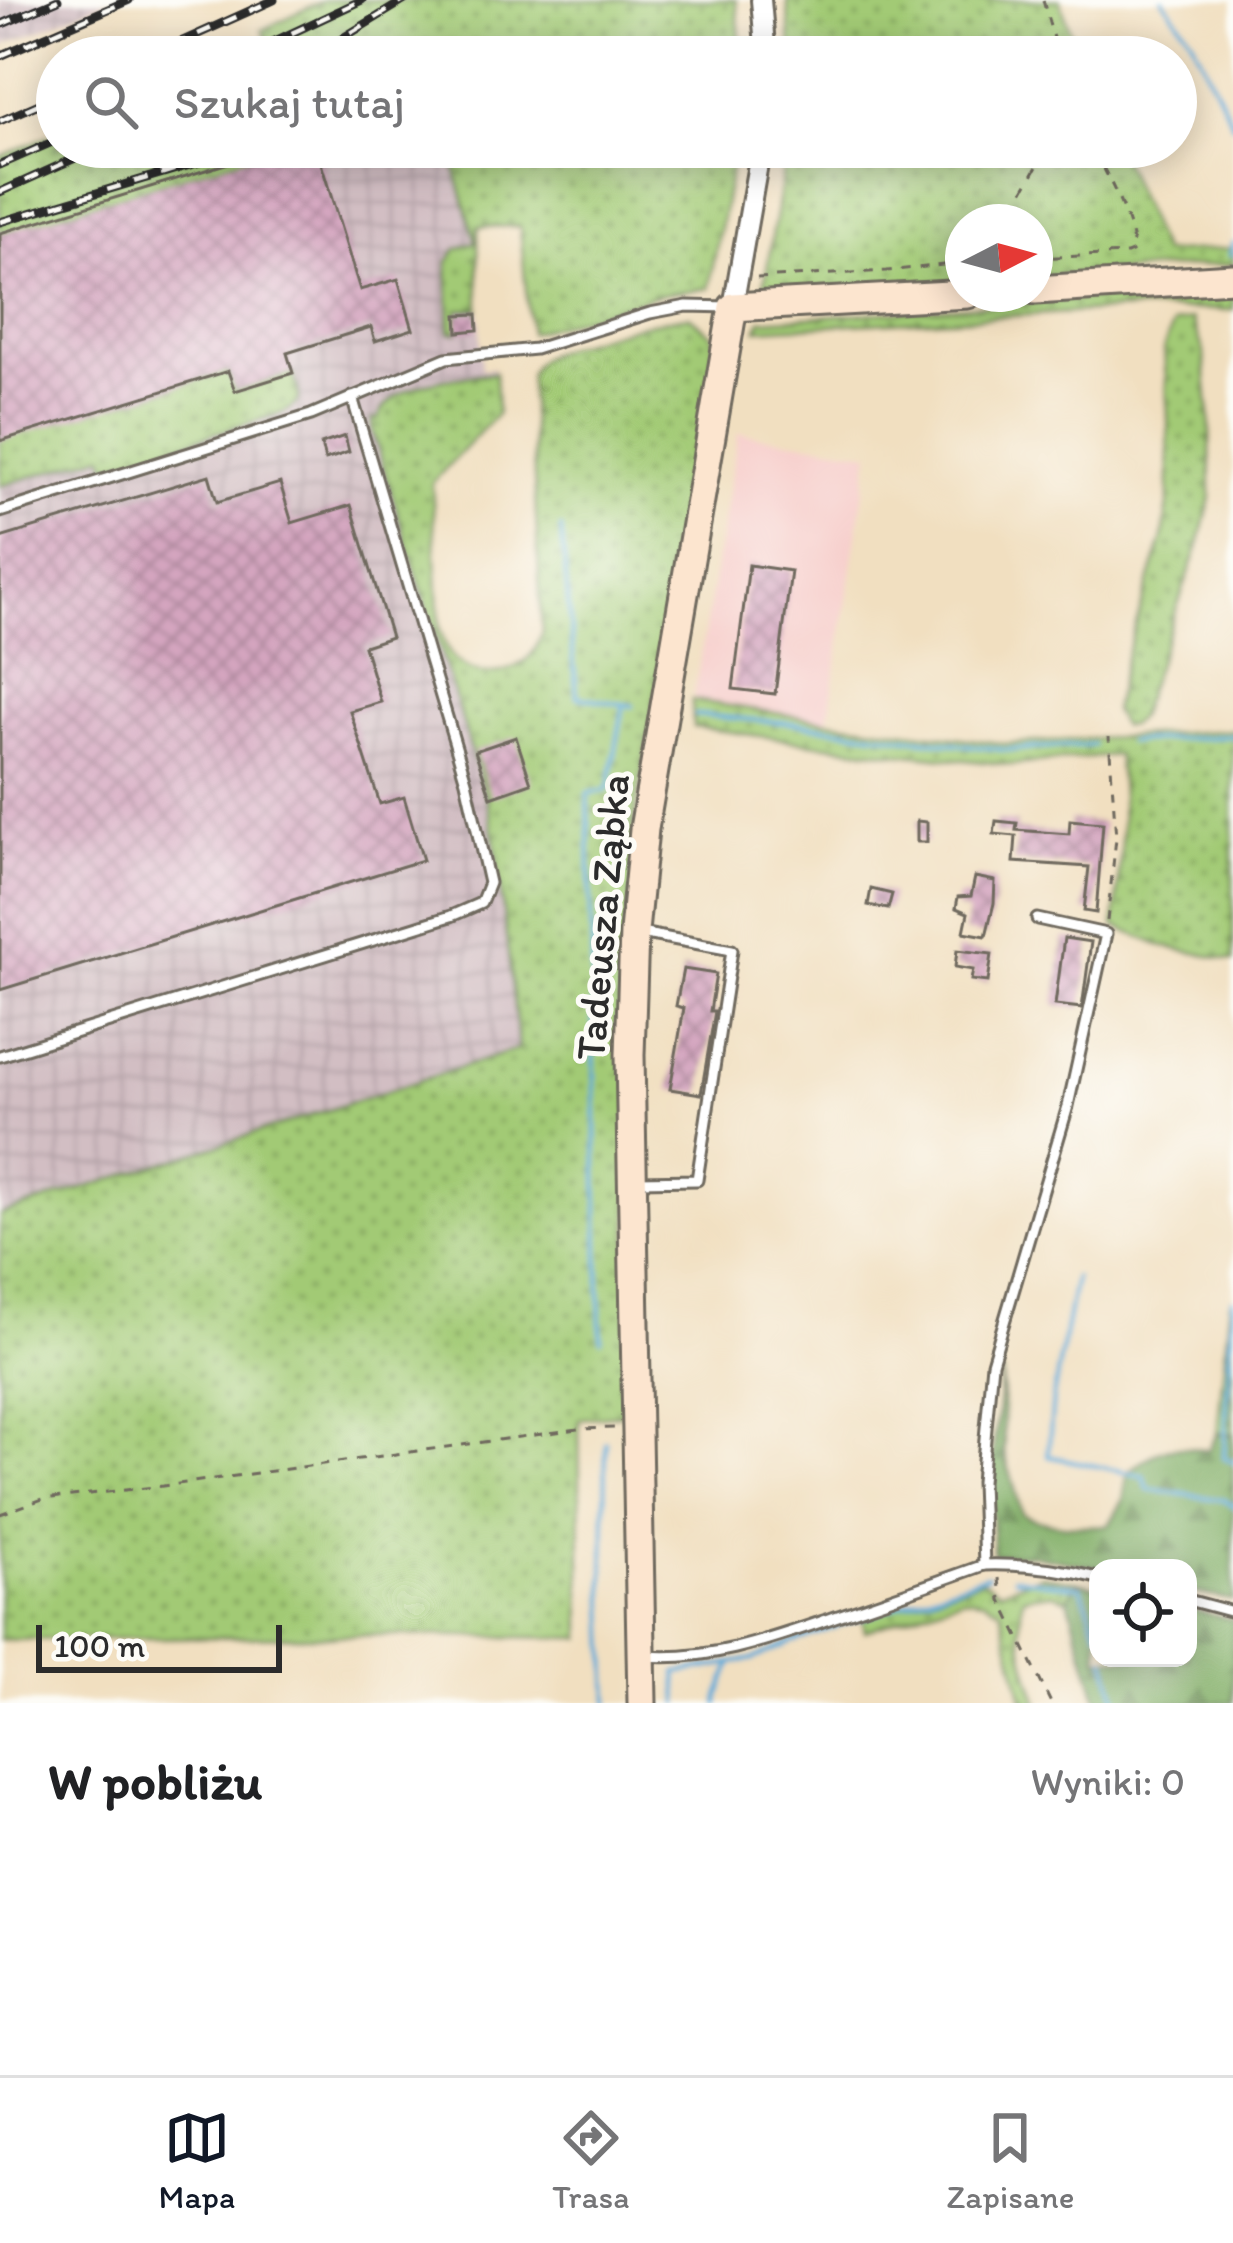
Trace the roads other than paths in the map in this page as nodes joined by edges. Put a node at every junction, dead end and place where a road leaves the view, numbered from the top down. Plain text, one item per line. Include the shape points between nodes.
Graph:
1 (761, 0) edge
2 (764, 36) edge
3 (757, 168) edge
4 (1233, 278) edge
5 (1053, 289) edge
6 (735, 293) junction
7 (945, 294) edge
8 (352, 397) junction
9 (0, 512) edge
10 (1037, 919) dead end
11 (634, 932) junction
12 (0, 1056) edge
13 (634, 1180) junction
14 (984, 1565) junction
15 (1089, 1576) edge
16 (1197, 1602) edge
17 (1233, 1612) edge
18 (641, 1656) junction
19 (642, 1703) edge

1 - 2 street
3 - 6 street, Tadeusza Ząbka
4 - 5 street
6 - 7 street
6 - 8 lane via 536,350 446,358
6 - 11 street, Tadeusza Ząbka via 644,830
8 - 9 lane
8 - 12 lane via 466,781 489,883 481,903
10 - 14 lane via 1106,934 1068,1106 992,1364 981,1482
11 - 13 street, Tadeusza Ząbka
11 - 13 lane via 732,950 698,1180
13 - 18 street, Tadeusza Ząbka
14 - 15 lane
14 - 18 lane via 724,1652
16 - 17 lane
18 - 19 street, Tadeusza Ząbka

